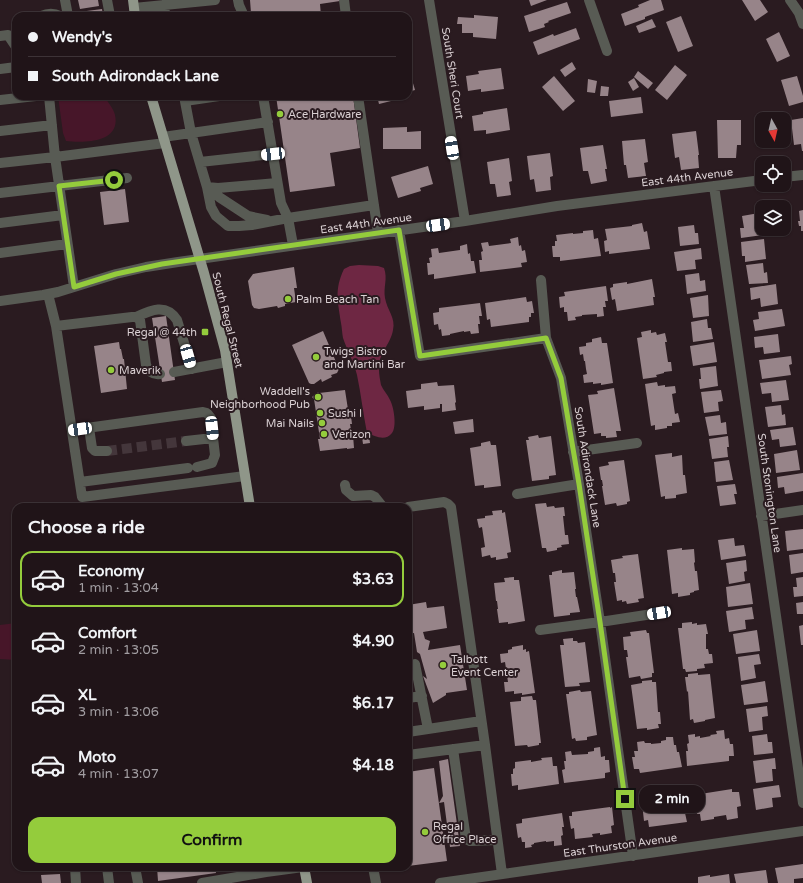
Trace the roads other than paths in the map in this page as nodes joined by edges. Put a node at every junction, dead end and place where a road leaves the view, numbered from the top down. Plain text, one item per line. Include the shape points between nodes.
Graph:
1 (65, 0) edge
2 (107, 0) edge
3 (215, 0) edge
4 (238, 0) edge
5 (344, 0) edge
6 (428, 0) edge
7 (589, 0) edge
8 (790, 0) edge
9 (164, 5) junction
10 (134, 8) edge
11 (67, 12) edge
12 (109, 12) edge
13 (165, 12) edge
14 (242, 12) edge
15 (346, 12) edge
16 (803, 24) edge
17 (607, 51) dead end
18 (12, 68) edge
19 (0, 69) edge
20 (12, 99) edge
21 (0, 100) edge
22 (49, 100) edge
23 (152, 100) edge
24 (184, 100) edge
25 (264, 100) edge
26 (359, 100) edge
27 (268, 122) junction
28 (52, 125) junction
29 (0, 131) edge
30 (191, 133) junction
31 (164, 140) junction
32 (273, 154) junction
33 (55, 157) junction
34 (200, 162) junction
35 (0, 163) edge
36 (803, 175) edge
37 (791, 176) edge
38 (127, 178) dead end
39 (755, 181) edge
40 (277, 183) junction
41 (59, 186) junction
42 (714, 186) junction
43 (207, 187) junction
44 (0, 193) edge
45 (374, 205) junction
46 (63, 215) junction
47 (288, 218) junction
48 (273, 221) junction
49 (464, 221) junction
50 (0, 223) edge
51 (399, 230) junction
52 (378, 233) junction
53 (67, 244) junction
54 (293, 245) junction
55 (0, 253) edge
56 (200, 259) junction
57 (541, 280) dead end
58 (74, 287) junction
59 (48, 294) junction
60 (0, 301) edge
61 (136, 318) junction
62 (56, 326) junction
63 (546, 338) junction
64 (227, 362) junction
65 (192, 369) junction
66 (174, 372) dead end
67 (160, 374) dead end
68 (89, 428) junction
69 (72, 430) junction
70 (213, 438) junction
71 (186, 441) tunnel mouth
72 (637, 443) dead end
73 (107, 451) tunnel mouth
74 (573, 452) junction
75 (245, 476) junction
76 (80, 482) junction
77 (579, 484) junction
78 (345, 485) dead end
79 (517, 494) dead end
80 (249, 503) edge
81 (380, 503) edge
82 (412, 506) edge
83 (803, 510) edge
84 (761, 516) junction
85 (659, 613) dead end
86 (600, 622) junction
87 (540, 630) dead end
88 (412, 665) edge
89 (422, 696) junction
90 (412, 697) edge
91 (481, 721) junction
92 (428, 729) junction
93 (412, 731) edge
94 (485, 744) junction
95 (453, 749) junction
96 (412, 754) edge
97 (803, 803) edge
98 (803, 831) edge
99 (497, 840) junction
100 (633, 856) junction
101 (75, 871) edge
102 (108, 871) edge
103 (136, 871) edge
104 (253, 871) edge
105 (305, 871) edge
106 (374, 871) edge
107 (506, 877) edge
108 (76, 883) edge
109 (109, 883) edge
110 (138, 883) edge
111 (202, 883) edge
112 (307, 883) edge
113 (376, 883) edge
114 (440, 883) edge

1 - 11 street
2 - 12 street
3 - 9 street
4 - 14 street
5 - 15 street
6 - 49 street, South Sheri Court
7 - 17 street
8 - 16 street
9 - 10 street
9 - 13 street
18 - 19 street
20 - 21 street
22 - 28 street
23 - 31 main road, South Regal Street
24 - 30 street
25 - 27 street
26 - 45 street
27 - 30 street
27 - 32 street
28 - 29 street
28 - 33 street
30 - 31 street
30 - 34 street
31 - 33 street
31 - 56 main road, South Regal Street
32 - 34 street
32 - 40 street
33 - 35 street
33 - 41 street
34 - 43 street
36 - 37 street
38 - 41 street
39 - 42 street, East 44th Avenue
40 - 43 street
40 - 47 street via 281,203
41 - 44 street
41 - 46 street
42 - 49 street, East 44th Avenue
42 - 84 street, South Stonington Lane
43 - 48 street via 248,216
43 - 48 street via 211,207 216,216 228,226
45 - 47 street
45 - 52 street
46 - 50 street
46 - 53 street
47 - 48 street
47 - 54 street
49 - 51 street, East 44th Avenue
51 - 52 street, East 44th Avenue
51 - 63 street via 420,356
52 - 54 street, East 44th Avenue
53 - 55 street
53 - 58 street
54 - 56 street, East 44th Avenue
56 - 58 street, East 44th Avenue via 138,269
56 - 64 main road, South Regal Street
57 - 63 street, South Adirondack Lane
58 - 59 street, East 44th Avenue
59 - 60 street, East 44th Avenue
59 - 62 street
61 - 62 street
61 - 65 street via 162,309 174,315 178,320
61 - 67 street via 140,320 146,365 153,374
62 - 69 street
63 - 74 street, South Adirondack Lane via 561,378
64 - 65 street
64 - 75 main road, South Regal Street
65 - 66 street
68 - 69 street
68 - 70 street via 203,412 210,418
68 - 73 street via 92,448 95,451
69 - 76 street
70 - 71 street
70 - 76 street via 215,455 212,463 193,468
72 - 74 street
74 - 77 street, South Adirondack Lane
75 - 76 street via 82,497
75 - 80 main road, South Regal Street
77 - 79 street
77 - 86 street, South Adirondack Lane
78 - 81 street via 346,490 353,496 371,495
82 - 91 street via 444,502 451,507
83 - 84 street
84 - 97 street, South Stonington Lane
85 - 86 street
86 - 87 street
86 - 100 street, South Adirondack Lane
88 - 89 street via 415,664
89 - 90 street
89 - 92 street
91 - 92 street
91 - 94 street
92 - 93 street
94 - 95 street
94 - 99 street
95 - 96 street
95 - 99 street via 466,839
98 - 100 street, East Thurston Avenue
99 - 107 street
100 - 107 street, East Thurston Avenue
101 - 108 street
102 - 109 street
103 - 110 street
104 - 111 street
105 - 112 main road
106 - 113 street
107 - 114 street, East Thurston Avenue

